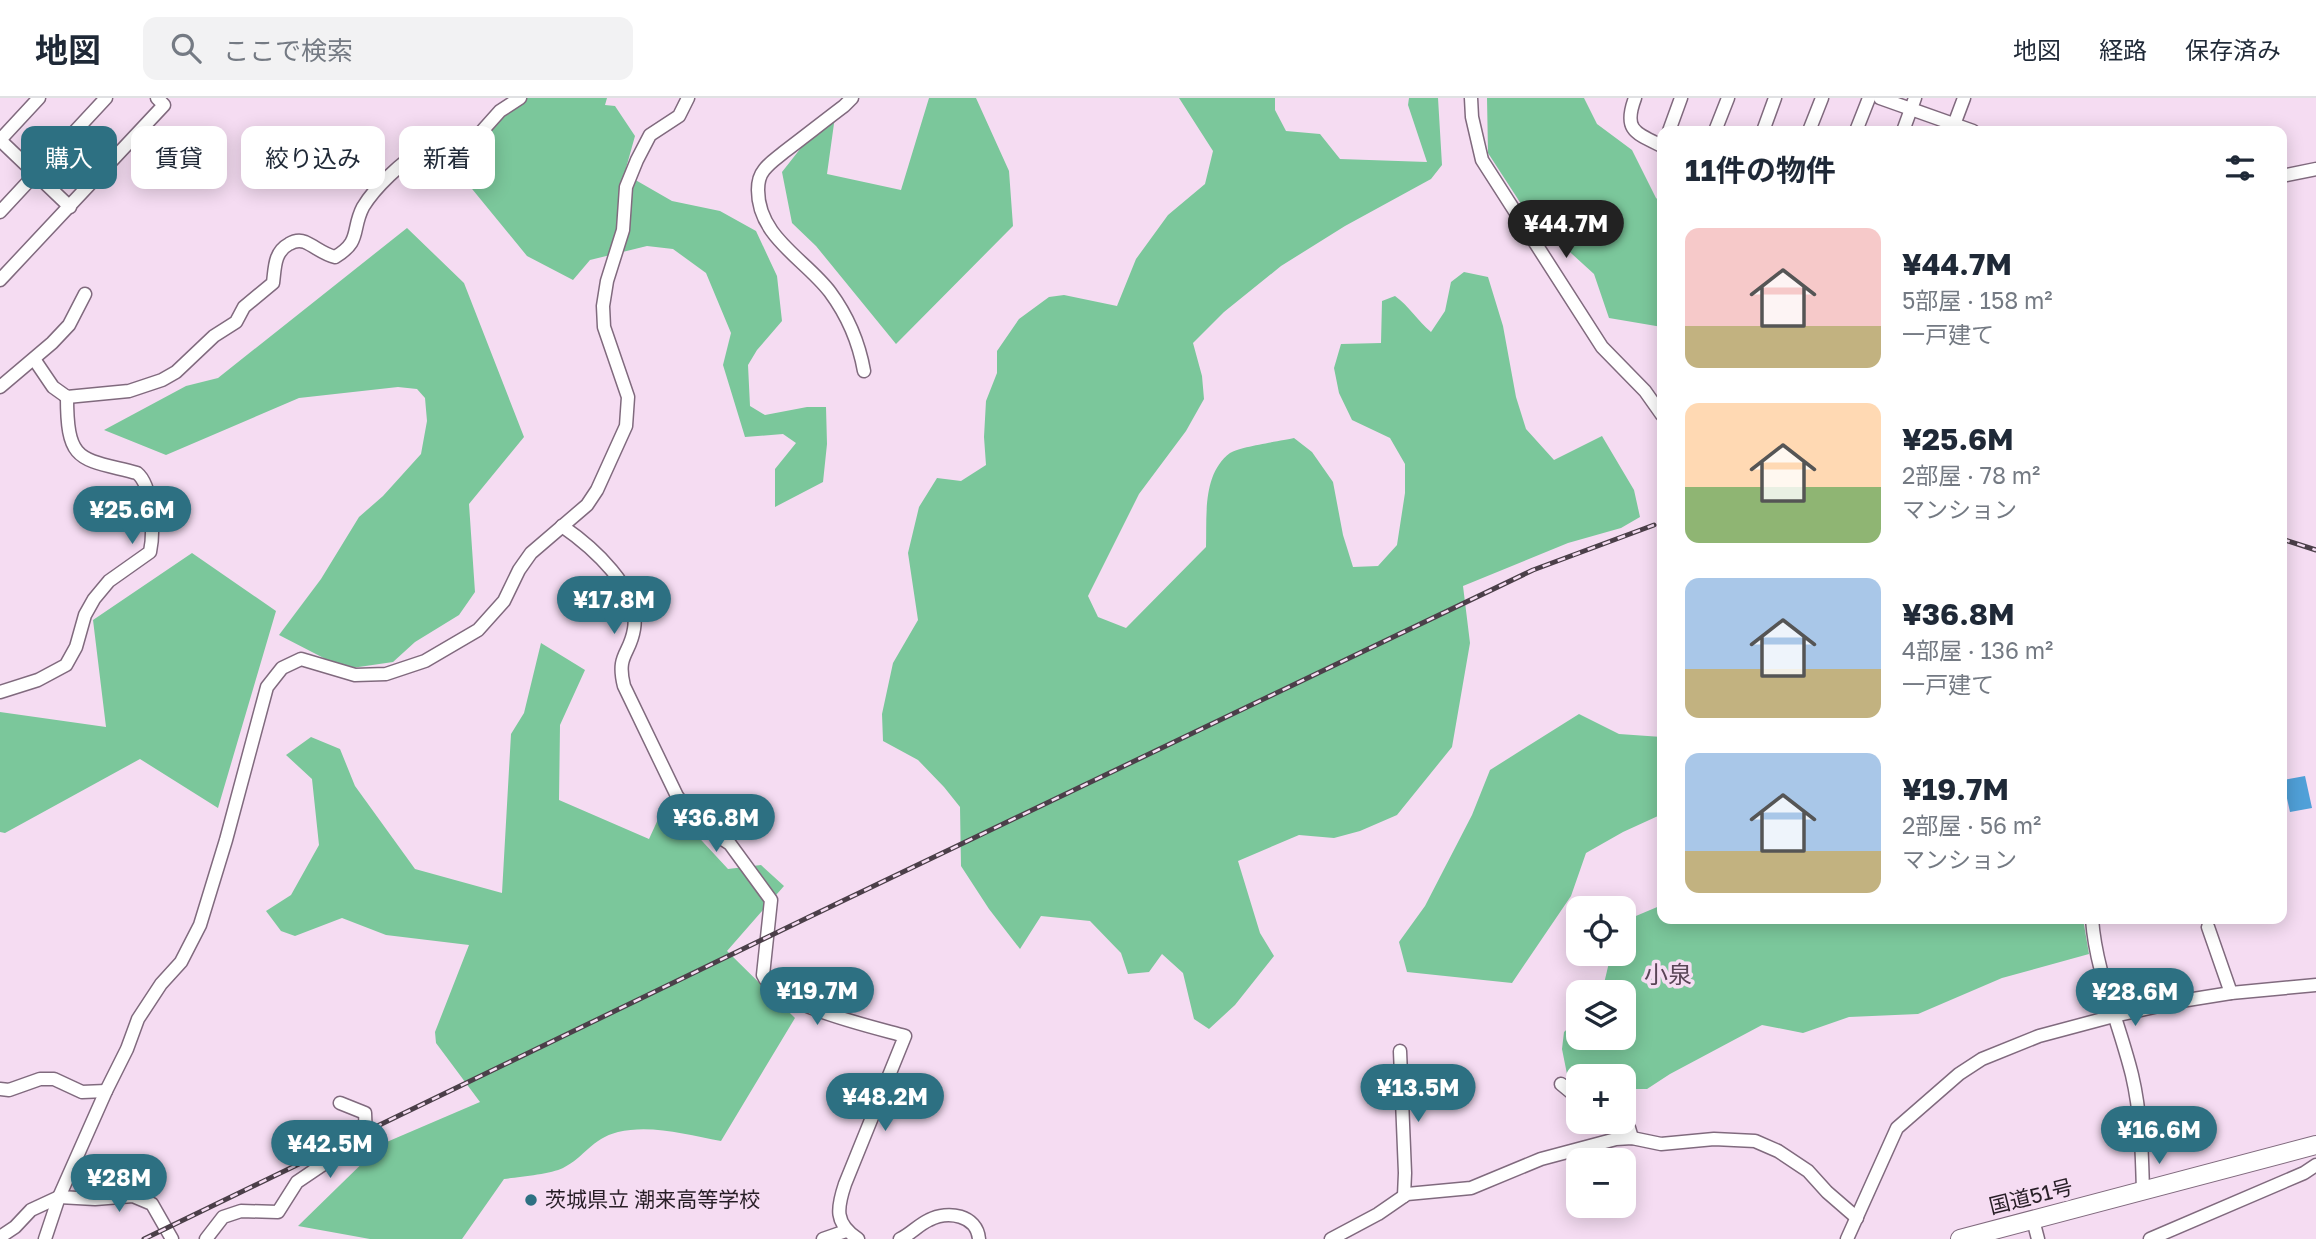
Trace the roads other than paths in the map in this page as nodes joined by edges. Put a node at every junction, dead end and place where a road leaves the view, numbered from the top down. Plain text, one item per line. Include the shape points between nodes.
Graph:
1 (39, 98) edge
2 (106, 98) edge
3 (157, 98) edge
4 (520, 98) edge
5 (688, 98) edge
6 (852, 98) edge
7 (1471, 98) edge
8 (1635, 98) edge
9 (1681, 98) edge
10 (1728, 98) edge
11 (1775, 98) edge
12 (1822, 98) edge
13 (1870, 98) edge
14 (1880, 98) edge
15 (1964, 98) edge
16 (1913, 104) edge
17 (80, 126) edge
18 (1671, 126) edge
19 (1717, 126) edge
20 (1765, 126) edge
21 (1811, 126) edge
22 (1858, 126) edge
23 (1905, 126) edge
24 (1950, 126) edge
25 (1954, 126) edge
26 (0, 140) edge
27 (1657, 144) edge
28 (21, 160) edge
29 (2316, 169) edge
30 (2287, 175) edge
31 (21, 189) edge
32 (51, 189) edge
33 (70, 207) junction
34 (0, 212) edge
35 (0, 280) edge
36 (85, 295) dead end
37 (34, 359) junction
38 (864, 371) dead end
39 (0, 387) edge
40 (67, 397) junction
41 (1657, 408) edge
42 (562, 526) junction
43 (0, 692) edge
44 (2092, 924) edge
45 (2208, 927) dead end
46 (2316, 985) edge
47 (2231, 993) junction
48 (2114, 1016) junction
49 (1400, 1051) dead end
50 (1561, 1084) dead end
51 (1566, 1088) edge
52 (0, 1089) edge
53 (106, 1091) junction
54 (340, 1103) dead end
55 (1631, 1134) edge
56 (1632, 1138) junction
57 (2316, 1145) edge
58 (2316, 1165) edge
59 (2143, 1192) junction
60 (1404, 1196) junction
61 (60, 1197) junction
62 (1857, 1217) junction
63 (2033, 1220) junction
64 (852, 1235) edge
65 (0, 1237) edge
66 (45, 1239) edge
67 (172, 1239) edge
68 (206, 1239) edge
69 (823, 1239) edge
70 (900, 1239) edge
71 (979, 1239) edge
72 (1331, 1239) edge
73 (1847, 1239) edge
74 (1960, 1239) edge
75 (2038, 1239) edge
76 (2150, 1239) edge

1 - 26 street
2 - 17 street
3 - 33 street via 164,105
4 - 40 street via 500,111 466,149 458,153 422,150 407,159 368,200 347,250 335,257 303,241 283,247 273,283 244,307 236,322 176,372 129,391
5 - 42 street via 679,116 650,135 626,187 623,230 603,306 604,327 628,397 626,426 587,505
6 - 38 street via 773,159 758,182 758,197 761,214 774,236 842,309
7 - 41 street via 1482,160 1602,347
8 - 27 street via 1629,116 1634,129
9 - 18 street
10 - 19 street
11 - 20 street
12 - 21 street
13 - 22 street
14 - 16 street
15 - 25 street
16 - 23 street
16 - 24 street
26 - 28 street
29 - 30 street
31 - 34 street
32 - 33 street
33 - 35 street
36 - 37 street via 69,325
37 - 39 street
37 - 40 street via 53,387
40 - 43 street via 67,429 79,454 141,476 151,514 150,552 109,581 94,598 66,665
42 - 53 street via 531,553 504,601 478,630 425,661 386,674 355,675 301,659 282,668 267,687 200,925 181,962 138,1019
42 - 64 street via 594,551 628,595 634,630 620,666 624,686 677,796 690,814 730,844 771,900 766,983 805,1006 905,1036 838,1205 840,1218
44 - 48 street
45 - 47 street
46 - 47 street
47 - 48 street
48 - 59 street via 2137,1105
48 - 62 street via 2039,1036 1982,1059 1959,1074 1897,1128
49 - 60 street
50 - 51 street
52 - 53 street via 54,1079 82,1092
53 - 61 street
54 - 68 street via 365,1114 366,1138 297,1182 278,1212 241,1211 223,1217
55 - 56 street
56 - 60 street via 1541,1159 1471,1188
56 - 62 street via 1661,1144 1755,1141 1808,1171
57 - 59 highway, 国道51号
58 - 76 street
59 - 63 highway, 国道51号
60 - 72 street
61 - 65 street via 31,1210
61 - 66 street
61 - 67 street via 133,1196 152,1204
62 - 73 street
63 - 74 highway, 国道51号
63 - 75 street
64 - 69 street
70 - 71 street via 929,1220 950,1214 970,1220

